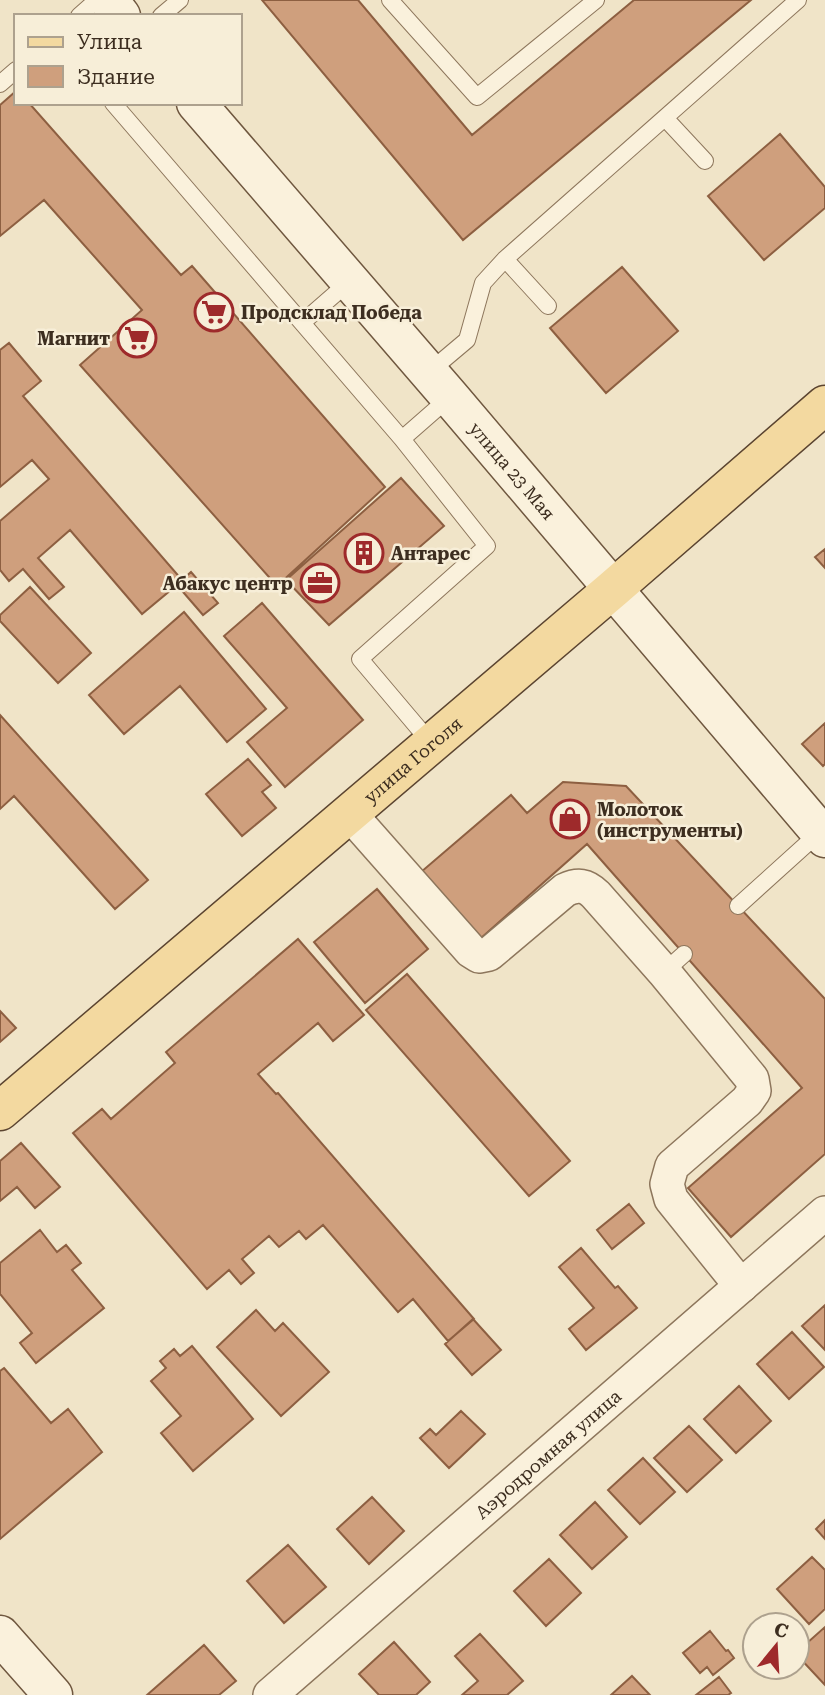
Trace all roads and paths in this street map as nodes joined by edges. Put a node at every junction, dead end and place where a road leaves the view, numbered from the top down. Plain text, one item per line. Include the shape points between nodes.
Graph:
1 (97, 0) edge
2 (108, 0) edge
3 (180, 0) edge
4 (390, 0) edge
5 (596, 0) edge
6 (798, 0) edge
7 (81, 14) edge
8 (119, 14) edge
9 (163, 14) edge
10 (14, 72) edge
11 (0, 84) edge
12 (115, 105) edge
13 (198, 105) edge
14 (665, 118) junction
15 (705, 161) dead end
16 (506, 259) junction
17 (350, 281) junction
18 (548, 306) dead end
19 (303, 322) junction
20 (439, 385) junction
21 (825, 405) edge
22 (402, 439) junction
23 (613, 589) junction
24 (431, 743) junction
25 (349, 813) junction
26 (822, 835) edge
27 (738, 906) dead end
28 (0, 1111) edge
29 (825, 1213) edge
30 (741, 1286) junction
31 (0, 1635) edge
32 (53, 1695) edge
33 (270, 1695) edge

1 - 7 lane
2 - 8 main road
3 - 9 lane
4 - 5 lane via 477,97
6 - 14 lane
10 - 11 lane
12 - 19 lane
13 - 17 main road, улица 23 Мая
14 - 15 lane
14 - 16 lane
16 - 18 lane
16 - 20 lane via 483,283 467,340
17 - 19 lane
17 - 20 main road, улица 23 Мая
19 - 22 lane
20 - 22 lane
20 - 23 main road, улица 23 Мая
21 - 23 main road, улица Гоголя
22 - 24 lane via 488,546 359,659
23 - 24 main road, улица Гоголя
23 - 26 main road, улица 23 Мая
24 - 25 main road, улица Гоголя
25 - 28 main road, улица Гоголя
25 - 30 street via 479,956 489,954 565,890 582,885 674,963 752,1079 754,1091 747,1101 672,1166 667,1184 671,1199
26 - 27 lane
29 - 30 street, Аэродромная улица
30 - 33 street, Аэродромная улица
31 - 32 main road

